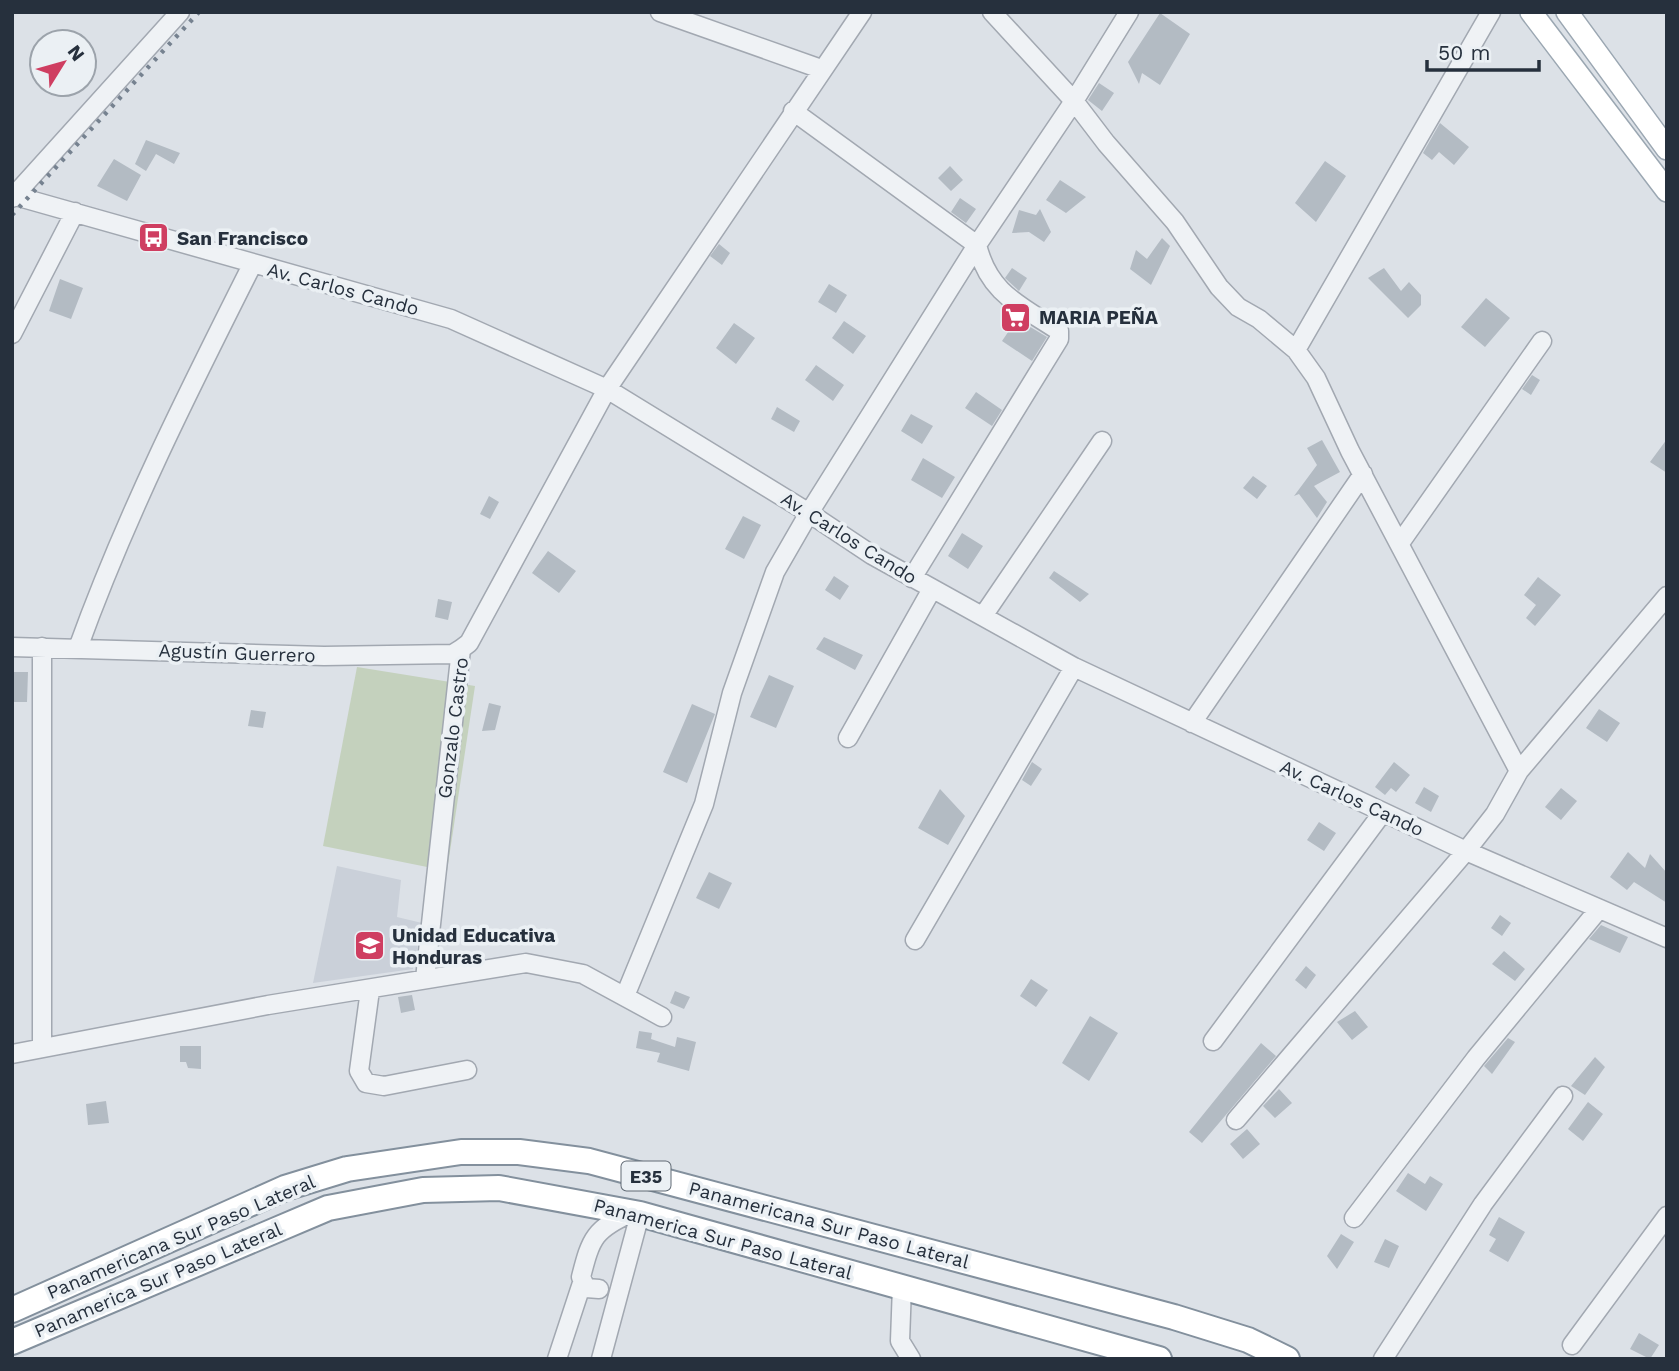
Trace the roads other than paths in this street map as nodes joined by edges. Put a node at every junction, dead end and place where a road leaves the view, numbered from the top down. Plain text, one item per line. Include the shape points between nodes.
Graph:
1 (180, 12) edge
2 (660, 12) edge
3 (862, 12) edge
4 (992, 12) edge
5 (1129, 12) edge
6 (1490, 12) edge
7 (1531, 12) edge
8 (1567, 12) edge
9 (821, 69) junction
10 (1074, 101) junction
11 (793, 111) junction
12 (1667, 149) edge
13 (1667, 191) edge
14 (13, 196) edge
15 (75, 212) junction
16 (977, 245) junction
17 (252, 265) junction
18 (12, 334) edge
19 (1542, 341) dead end
20 (1296, 350) junction
21 (607, 389) junction
22 (1102, 441) dead end
23 (1363, 474) junction
24 (809, 513) junction
25 (1400, 543) junction
26 (912, 578) junction
27 (932, 589) junction
28 (1667, 596) edge
29 (983, 617) junction
30 (12, 647) edge
31 (42, 647) junction
32 (78, 648) junction
33 (461, 649) junction
34 (1074, 667) junction
35 (1192, 723) junction
36 (848, 738) dead end
37 (1519, 771) junction
38 (1383, 812) junction
39 (1466, 851) junction
40 (1599, 909) junction
41 (1667, 938) edge
42 (915, 940) dead end
43 (425, 979) junction
44 (370, 990) junction
45 (625, 996) junction
46 (662, 1017) dead end
47 (1213, 1041) dead end
48 (42, 1048) junction
49 (12, 1054) edge
50 (467, 1070) dead end
51 (1563, 1096) dead end
52 (1236, 1120) dead end
53 (637, 1213) junction
54 (1667, 1216) edge
55 (1354, 1218) dead end
56 (104, 1268) junction
57 (902, 1286) junction
58 (116, 1297) junction
59 (12, 1310) edge
60 (12, 1342) edge
61 (1572, 1345) dead end
62 (557, 1359) edge
63 (601, 1359) edge
64 (911, 1359) edge
65 (1159, 1359) edge
66 (1287, 1359) edge
67 (1383, 1359) edge

1 - 14 street
2 - 9 street
3 - 9 street, Gonzalo Castro
4 - 10 street
5 - 10 street
6 - 20 street
7 - 13 main road
8 - 12 main road
9 - 11 street, Gonzalo Castro
10 - 16 street
10 - 20 street via 1175,222 1220,287 1238,307
11 - 16 street
11 - 21 street, Gonzalo Castro
14 - 15 street, Av. Carlos Cando
15 - 17 street, Av. Carlos Cando
15 - 18 street
16 - 24 street
16 - 26 street via 983,269 999,292 1059,331 1059,339
17 - 21 street, Av. Carlos Cando via 451,319
17 - 32 street via 181,405 113,555
19 - 25 street
20 - 23 street via 1316,378
21 - 24 street, Av. Carlos Cando
21 - 33 street, Gonzalo Castro via 469,643
22 - 29 street
23 - 25 street
23 - 35 street
24 - 26 street, Av. Carlos Cando
24 - 45 street via 775,572 732,693 704,804
25 - 37 street
26 - 27 street, Av. Carlos Cando
27 - 29 street, Av. Carlos Cando
27 - 36 street
28 - 37 street
29 - 34 street, Av. Carlos Cando
30 - 31 street, Agustín Guerrero
31 - 32 street, Agustín Guerrero
31 - 48 street
32 - 33 street, Agustín Guerrero via 324,656 453,654
33 - 43 street, Gonzalo Castro
34 - 35 street, Av. Carlos Cando
34 - 42 street
35 - 38 street, Av. Carlos Cando
37 - 39 street via 1495,814
38 - 39 street, Av. Carlos Cando
38 - 47 street
39 - 40 street, Av. Carlos Cando
39 - 52 street
40 - 41 street, Av. Carlos Cando
40 - 55 street via 1476,1058
43 - 44 street
43 - 45 street via 526,963 583,974
44 - 48 street
44 - 50 street via 359,1071 366,1083 384,1086
45 - 46 street
48 - 49 street
51 - 67 street via 1483,1203
53 - 57 highway, Panamerica Sur Paso Lateral / E35
53 - 58 highway, Panamerica Sur Paso Lateral / E35 via 499,1188 423,1190 328,1208
53 - 62 street via 615,1220 594,1235 581,1277 591,1286
53 - 63 street
54 - 61 street
56 - 58 highway
56 - 59 highway, Panamericana Sur Paso Lateral / E35
56 - 66 highway, Panamericana Sur Paso Lateral / E35 via 285,1188 347,1168 461,1152 519,1152 589,1161 1174,1317 1248,1340
57 - 64 street via 900,1341
57 - 65 highway, Panamerica Sur Paso Lateral / E35
58 - 60 highway, Panamerica Sur Paso Lateral / E35

